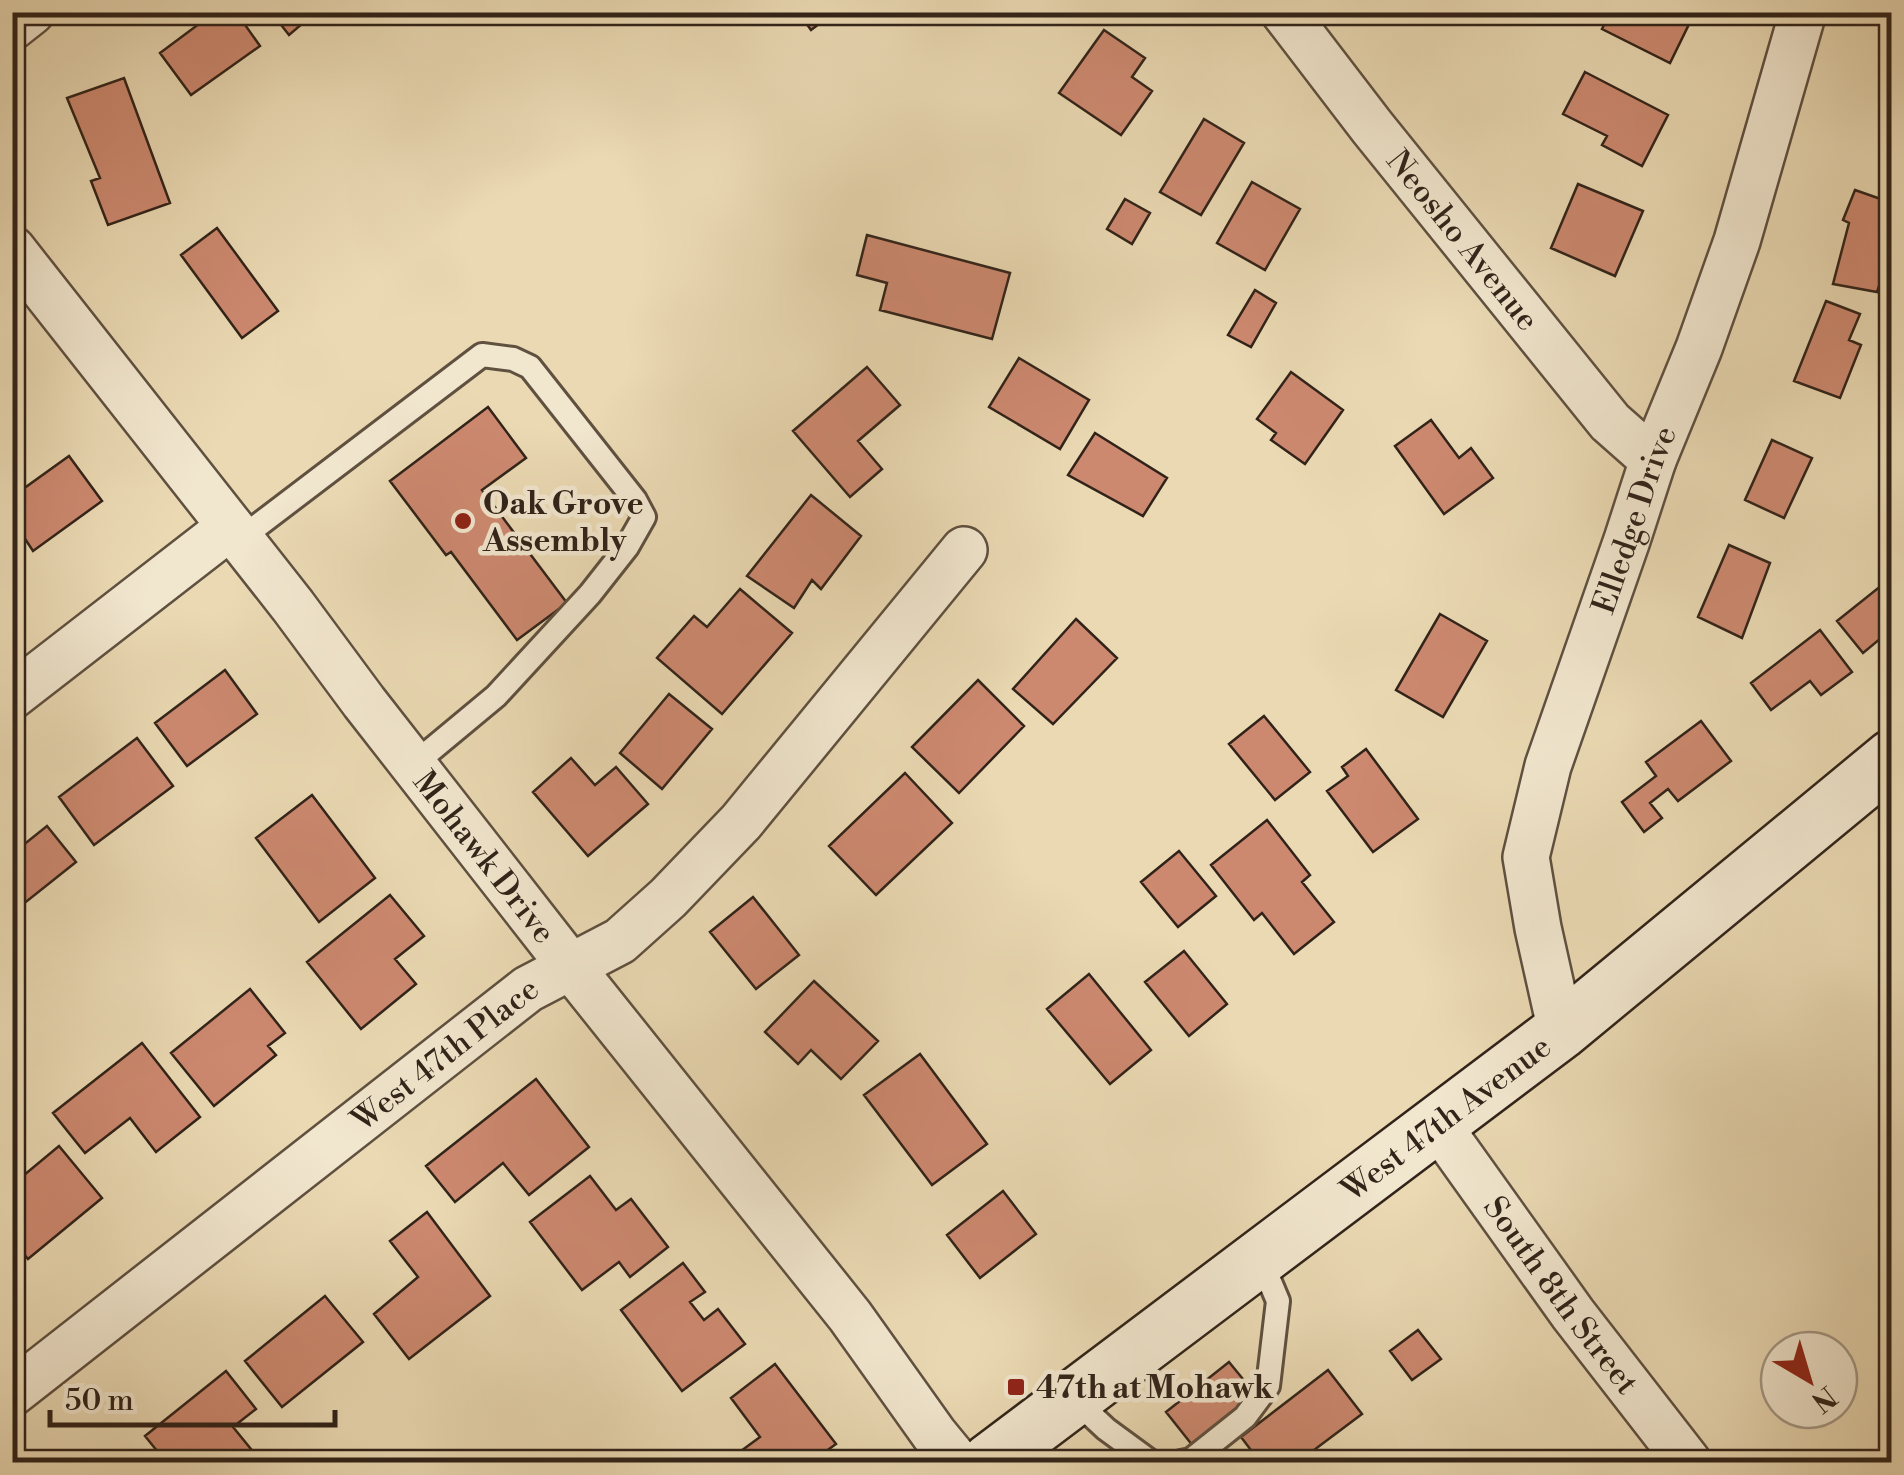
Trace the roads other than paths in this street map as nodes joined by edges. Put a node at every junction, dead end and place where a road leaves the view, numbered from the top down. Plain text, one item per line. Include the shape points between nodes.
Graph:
1 (31, 12) edge
2 (1284, 12) edge
3 (1803, 12) edge
4 (12, 28) edge
5 (12, 250) edge
6 (1653, 460) junction
7 (235, 532) junction
8 (964, 550) dead end
9 (12, 696) edge
10 (1890, 764) edge
11 (413, 765) junction
12 (571, 967) junction
13 (1562, 1031) junction
14 (1438, 1124) junction
15 (1260, 1258) junction
16 (12, 1393) edge
17 (1074, 1399) junction
18 (957, 1462) edge
19 (989, 1462) edge
20 (1151, 1462) edge
21 (1181, 1462) edge
22 (1688, 1462) edge

1 - 4 street
2 - 6 street, Neosho Avenue via 1610,422
3 - 6 street, Elledge Drive via 1737,241
5 - 7 street, Mohawk Drive
6 - 13 street, Elledge Drive via 1548,766 1526,857
7 - 9 street
7 - 11 street, Mohawk Drive
7 - 11 lane via 482,355 530,367 635,500 644,518 590,594 496,696
8 - 12 street, West 47th Place via 668,898 620,940
10 - 13 street, West 47th Avenue
11 - 12 street, Mohawk Drive
12 - 16 street, West 47th Place via 528,989
12 - 18 street, Mohawk Drive via 850,1316
13 - 14 street, West 47th Avenue
14 - 15 street, West 47th Avenue
14 - 22 street, South 8th Street
15 - 17 street, West 47th Avenue
15 - 21 lane via 1278,1301 1268,1386 1245,1417
17 - 19 street, West 47th Avenue
17 - 20 lane

